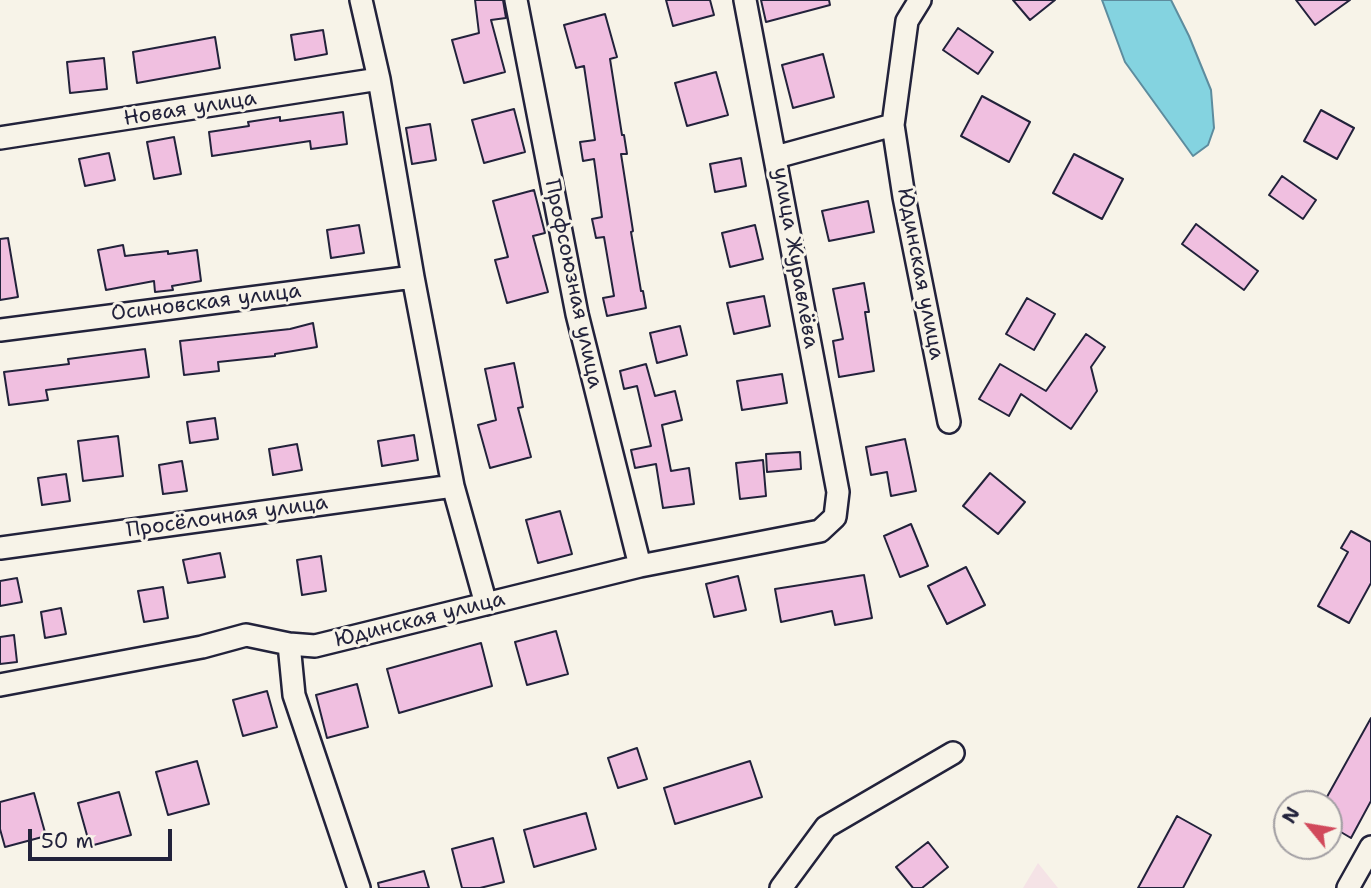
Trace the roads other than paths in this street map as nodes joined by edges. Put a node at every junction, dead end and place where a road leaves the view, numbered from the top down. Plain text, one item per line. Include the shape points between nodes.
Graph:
1 (361, 0) edge
2 (516, 0) edge
3 (745, 0) edge
4 (920, 0) edge
5 (379, 79) junction
6 (893, 125) junction
7 (0, 138) edge
8 (776, 157) junction
9 (413, 277) junction
10 (0, 330) edge
11 (948, 422) dead end
12 (453, 486) junction
13 (835, 517) joint
14 (0, 548) edge
15 (640, 566) junction
16 (486, 604) junction
17 (289, 644) junction
18 (0, 684) edge
19 (953, 753) dead end
20 (1371, 847) edge
21 (359, 888) edge
22 (781, 888) edge
23 (1348, 888) edge

1 - 5 street
2 - 15 street, Профсоюзная улица via 577,314
3 - 8 street, улица Журавлёва
4 - 6 street, Юдинская улица via 907,21
5 - 7 street, Новая улица
5 - 9 street
6 - 8 street
6 - 11 street, Юдинская улица
8 - 13 street, улица Журавлёва via 838,492
9 - 10 street, Осиновская улица
9 - 12 street
12 - 14 street, Просёлочная улица
12 - 16 street
13 - 15 street, Юдинская улица via 820,531
15 - 16 street, Юдинская улица
16 - 17 street, Юдинская улица via 315,646
17 - 18 street, Юдинская улица via 246,635
17 - 21 street via 294,695
19 - 22 street via 826,827
20 - 23 street

